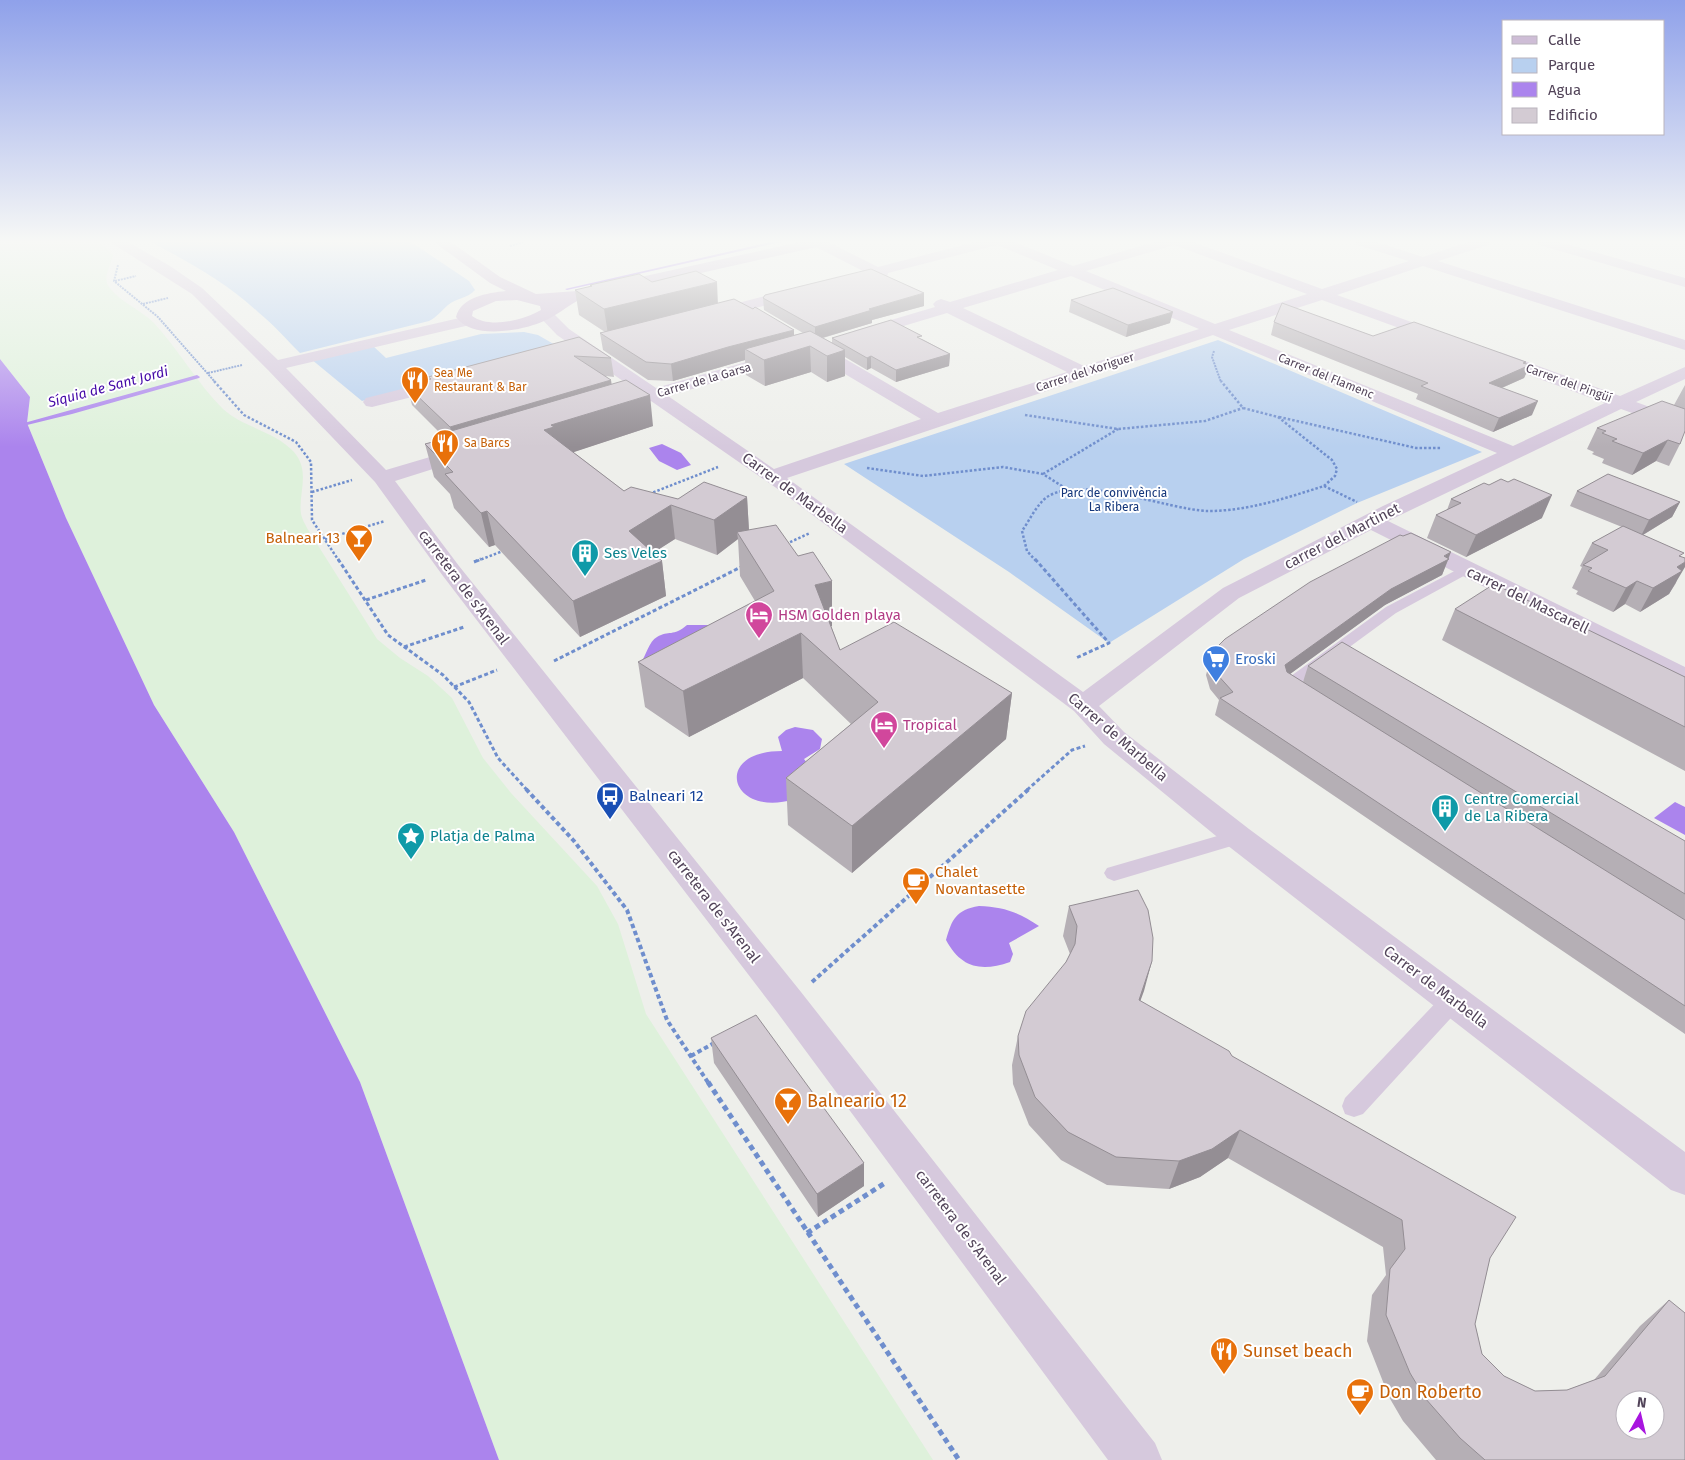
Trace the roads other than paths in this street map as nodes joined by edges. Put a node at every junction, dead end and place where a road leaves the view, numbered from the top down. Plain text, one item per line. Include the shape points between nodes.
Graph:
1 (216, 310) edge
2 (467, 310) edge
3 (550, 310) edge
4 (728, 310) edge
5 (750, 310) edge
6 (942, 310) edge
7 (953, 310) edge
8 (1156, 310) edge
9 (1276, 310) edge
10 (1364, 310) edge
11 (1575, 310) edge
12 (547, 312) junction
13 (698, 318) edge
14 (766, 320) edge
15 (468, 321) junction
16 (511, 326) junction
17 (563, 332) junction
18 (1207, 333) junction
19 (849, 337) edge
20 (797, 338) edge
21 (831, 342) edge
22 (1459, 344) edge
23 (1685, 345) edge
24 (813, 348) junction
25 (1477, 351) edge
26 (271, 362) junction
27 (1685, 372) edge
28 (1084, 373) junction
29 (465, 378) edge
30 (654, 395) junction
31 (372, 402) dead end
32 (1621, 402) junction
33 (626, 403) edge
34 (936, 420) junction
35 (1685, 426) edge
36 (485, 446) edge
37 (1512, 453) junction
38 (379, 475) junction
39 (772, 476) junction
40 (1371, 521) junction
41 (1466, 569) junction
42 (1685, 677) edge
43 (1313, 700) edge
44 (1083, 705) junction
45 (1238, 838) junction
46 (1114, 873) dead end
47 (1452, 1000) junction
48 (1354, 1106) dead end
49 (1685, 1176) edge
50 (1138, 1460) edge

1 - 26 street, carretera de s'Arenal
2 - 15 street via 464,312
3 - 12 street
4 - 13 street
5 - 14 street
6 - 19 street
7 - 28 street
8 - 18 street, Carrer del Flamenc
9 - 18 street, Carrer del Xoriguer
10 - 22 street
11 - 23 street
12 - 16 street via 530,322
12 - 17 street, Carrer de Marbella
15 - 16 street via 480,325
15 - 26 street
16 - 17 street, Carrer de Marbella
17 - 30 street, Carrer de Marbella
18 - 28 street, Carrer del Xoriguer
18 - 37 street, Carrer del Flamenc
20 - 24 street
21 - 24 street, Carrer de la Garsa
24 - 30 street, Carrer de la Garsa
24 - 34 street
25 - 32 street, Carrer del Pingüí
26 - 38 street, carretera de s'Arenal
27 - 32 street
28 - 34 street, Carrer del Xoriguer
29 - 31 street
30 - 33 street, Carrer de la Garsa
30 - 39 street, Carrer de Marbella
32 - 35 street, Carrer del Pingüí
32 - 37 street, carrer del Martinet
34 - 39 street, Carrer del Xoriguer
36 - 38 street
37 - 40 street, carrer del Martinet
38 - 50 street, carretera de s'Arenal via 789,1002
39 - 44 street, Carrer de Marbella
40 - 41 street, carrer del Mascarell
40 - 44 street, carrer del Martinet via 1231,593
41 - 42 street, carrer del Mascarell
41 - 43 lane via 1392,610 1288,684
44 - 45 street, Carrer de Marbella via 1114,738
45 - 46 lane
45 - 47 street, Carrer de Marbella
47 - 48 lane
47 - 49 street, Carrer de Marbella

